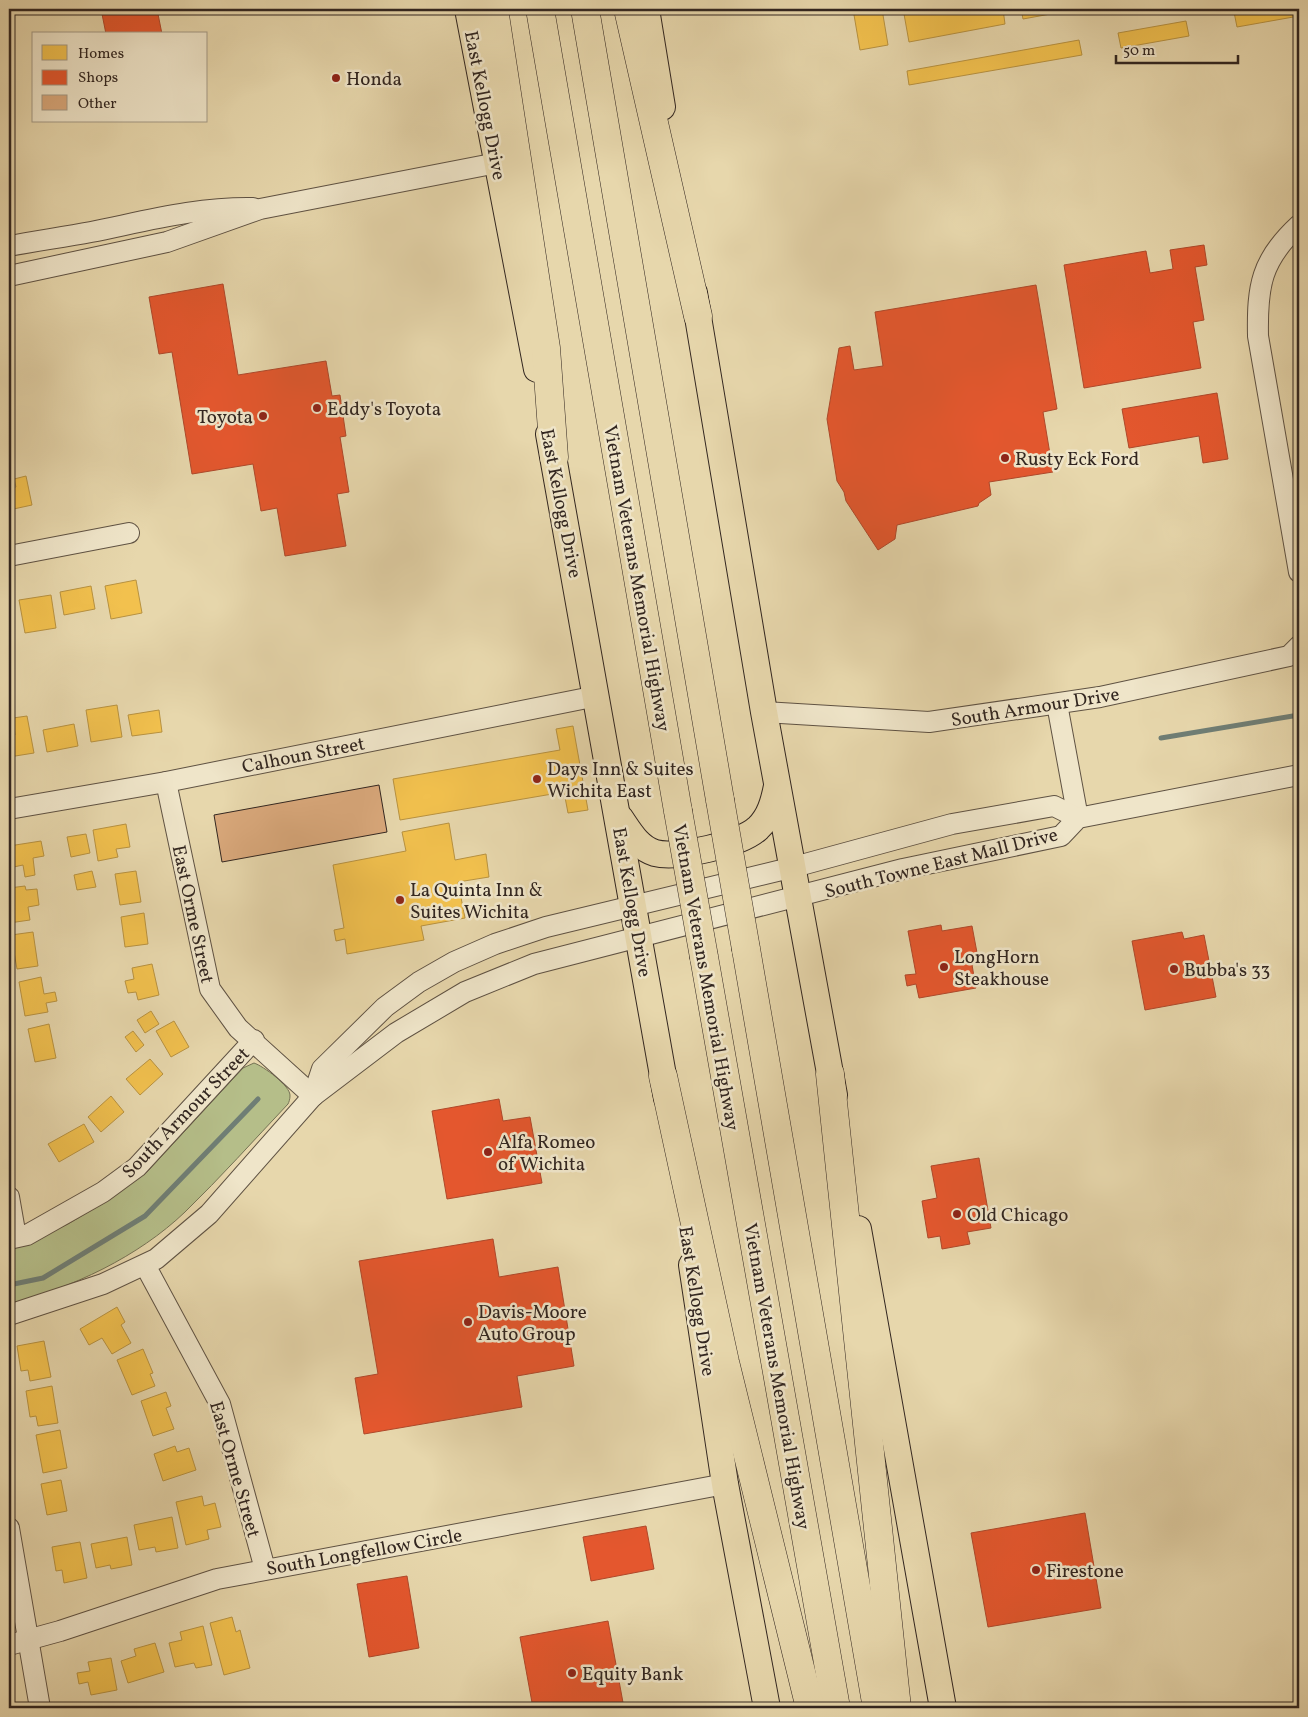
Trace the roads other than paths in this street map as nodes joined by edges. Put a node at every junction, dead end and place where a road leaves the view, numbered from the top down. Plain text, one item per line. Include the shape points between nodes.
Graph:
1 (468, 9) edge
2 (494, 9) edge
3 (540, 9) edge
4 (585, 9) edge
5 (628, 9) edge
6 (646, 9) edge
7 (497, 162) junction
8 (260, 209) junction
9 (162, 216) junction
10 (1299, 225) edge
11 (167, 242) junction
12 (9, 246) edge
13 (9, 276) edge
14 (698, 316) junction
15 (554, 457) junction
16 (129, 533) dead end
17 (9, 556) edge
18 (1299, 572) edge
19 (1299, 646) edge
20 (597, 696) junction
21 (1057, 704) junction
22 (764, 712) junction
23 (1299, 775) edge
24 (166, 782) junction
25 (778, 784) junction
26 (9, 809) edge
27 (617, 813) junction
28 (1078, 818) junction
29 (794, 867) junction
30 (799, 897) junction
31 (633, 905) junction
32 (639, 938) junction
33 (254, 1040) junction
34 (830, 1074) junction
35 (663, 1076) junction
36 (313, 1096) junction
37 (9, 1197) edge
38 (12, 1238) edge
39 (144, 1265) junction
40 (9, 1315) edge
41 (725, 1484) junction
42 (9, 1528) edge
43 (265, 1569) junction
44 (18, 1642) edge
45 (40, 1708) edge
46 (767, 1708) edge
47 (810, 1708) edge
48 (836, 1708) edge
49 (877, 1708) edge
50 (897, 1708) edge
51 (942, 1708) edge

1 - 7 main road, East Kellogg Drive
2 - 15 highway via 546,348
3 - 48 highway, Vietnam Veterans Memorial Highway, bridge
4 - 49 highway, bridge
5 - 14 highway
6 - 14 main road
7 - 8 street
7 - 15 main road, East Kellogg Drive
8 - 9 street via 220,207
8 - 11 street
9 - 11 street
9 - 12 street
10 - 18 street via 1284,239 1266,268 1258,299 1258,336
11 - 13 street
14 - 22 main road
15 - 20 main road, East Kellogg Drive
16 - 17 street
19 - 21 street, South Armour Drive via 1290,656
20 - 24 street, Calhoun Street
20 - 27 main road, East Kellogg Drive
21 - 22 street, South Armour Drive via 929,722
21 - 28 street
22 - 25 main road
23 - 28 street, South Towne East Mall Drive
24 - 26 street, Calhoun Street
24 - 33 street, East Orme Street via 210,989 238,1028
25 - 27 main road via 772,809 759,828 741,839 676,854 654,852 634,839
25 - 29 main road
27 - 31 main road, East Kellogg Drive
28 - 29 street, South Towne East Mall Drive via 1054,806 952,824
28 - 30 street, South Towne East Mall Drive via 1062,836 903,869
29 - 30 main road
29 - 31 street
30 - 32 street
30 - 34 main road
31 - 32 main road, East Kellogg Drive
31 - 36 street via 495,944 419,982 385,1007 322,1069
32 - 35 main road, East Kellogg Drive
32 - 36 street via 534,964 465,992 396,1034
33 - 36 street, East Orme Street
33 - 38 street, South Armour Street via 137,1167 103,1192 27,1235
34 - 50 highway
34 - 51 main road
35 - 41 main road, East Kellogg Drive
35 - 47 highway via 725,1362
36 - 39 street via 210,1214 156,1259
37 - 38 street
39 - 40 street via 103,1284
39 - 43 street, East Orme Street via 220,1404
41 - 43 street, South Longfellow Circle
41 - 46 main road, East Kellogg Drive
42 - 44 street
43 - 44 street, South Longfellow Circle via 217,1578
44 - 45 street

